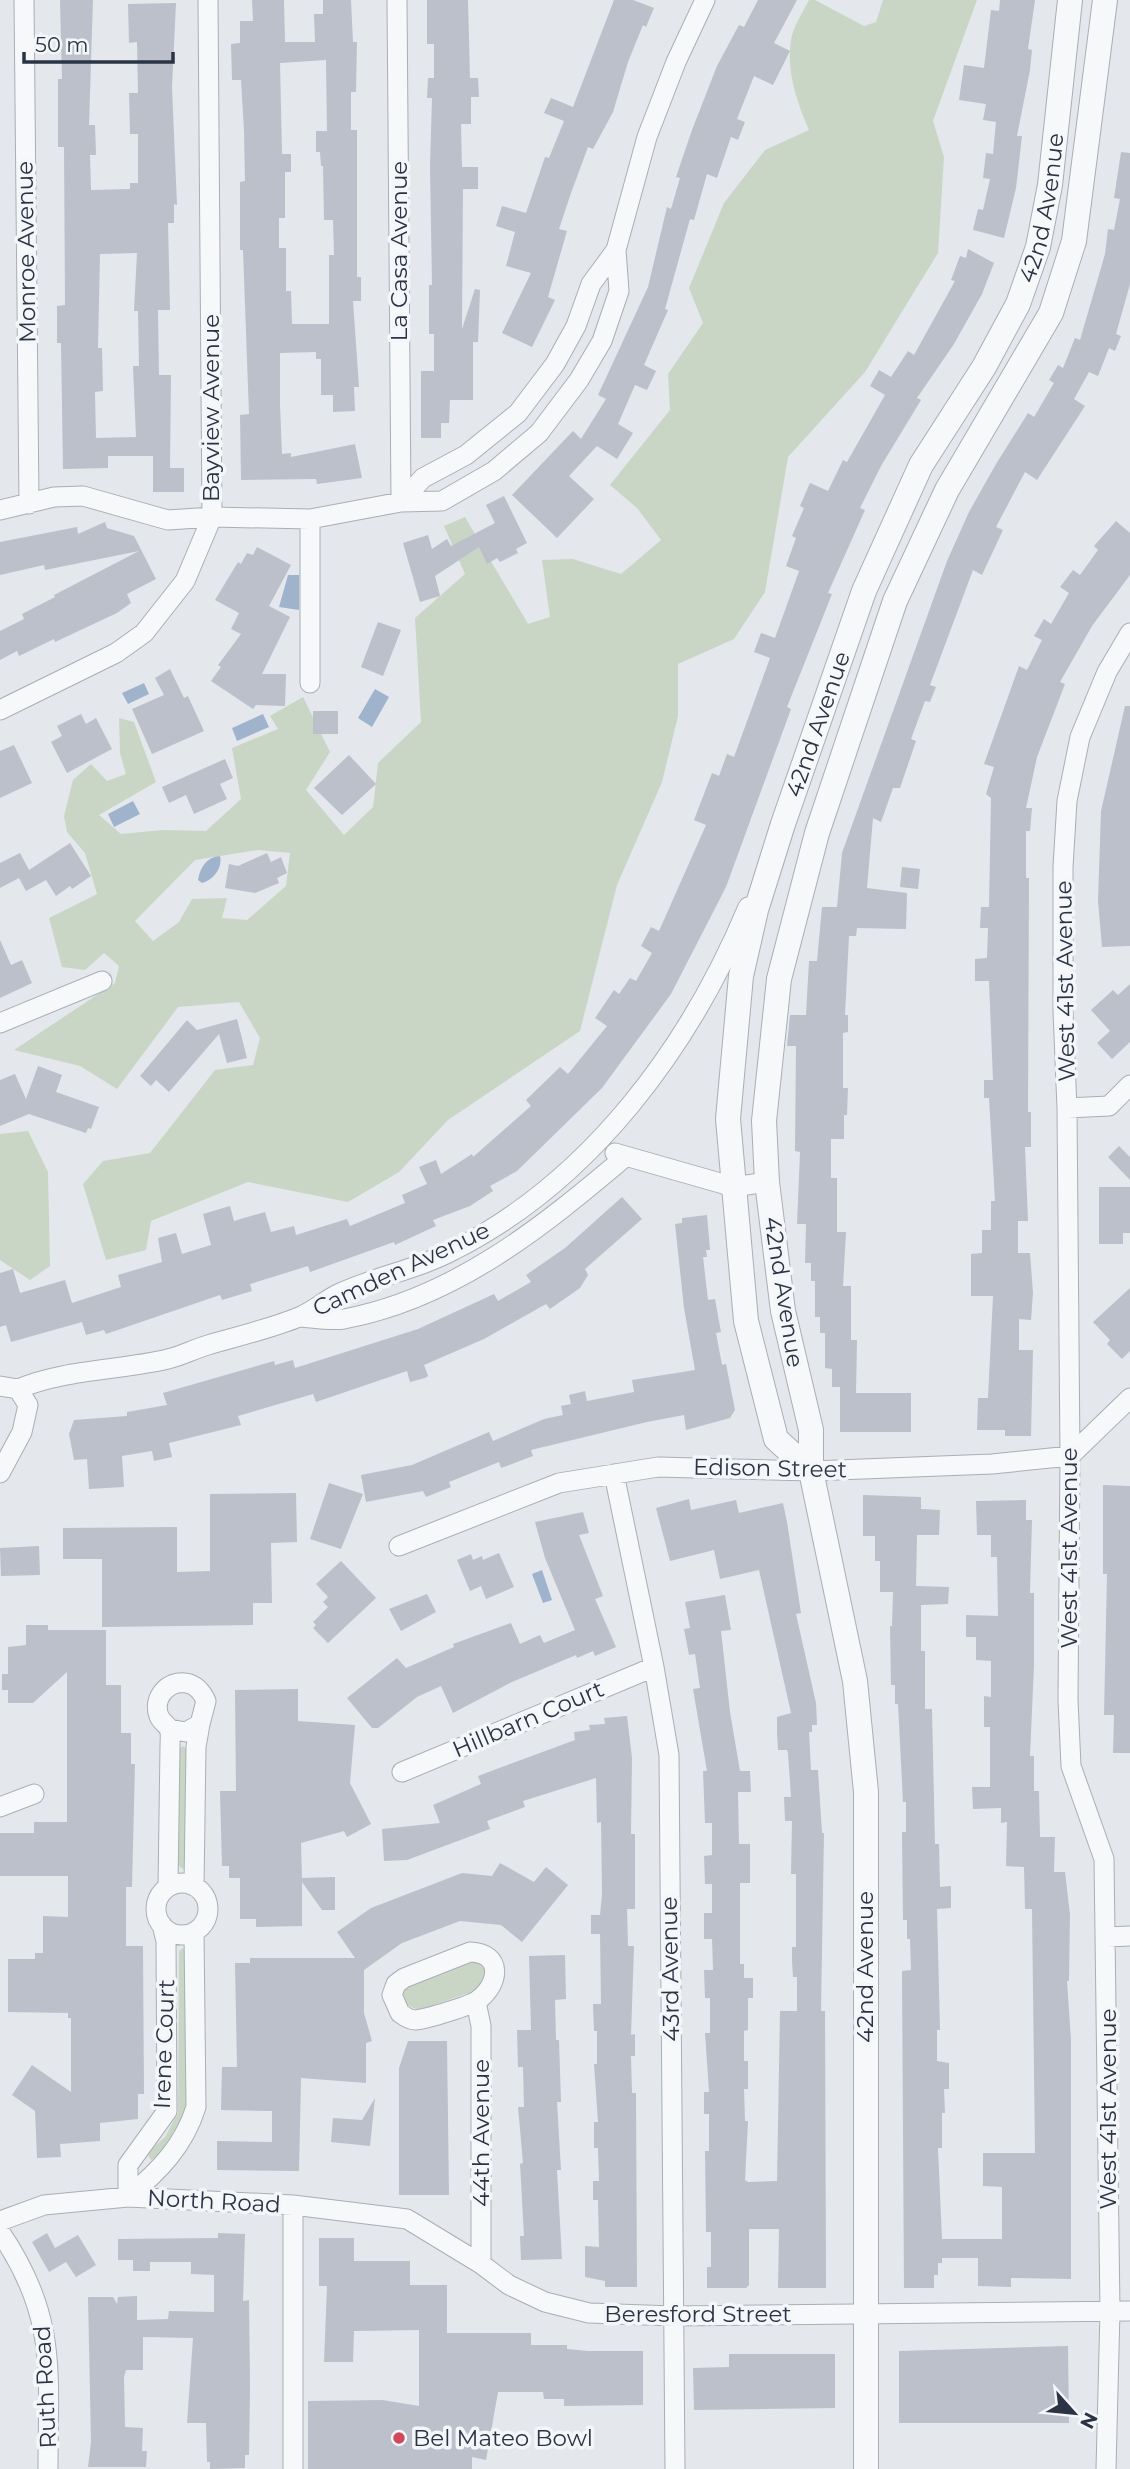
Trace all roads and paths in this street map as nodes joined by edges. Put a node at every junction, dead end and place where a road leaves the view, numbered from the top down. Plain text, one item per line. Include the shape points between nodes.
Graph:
1 (24, 0) edge
2 (208, 0) edge
3 (397, 0) edge
4 (705, 0) edge
5 (1070, 0) edge
6 (1105, 0) edge
7 (616, 250) junction
8 (401, 502) junction
9 (29, 504) junction
10 (0, 510) edge
11 (212, 517) junction
12 (310, 519) junction
13 (1130, 634) edge
14 (310, 683) dead end
15 (0, 710) edge
16 (783, 824) junction
17 (102, 981) dead end
18 (0, 1024) edge
19 (1130, 1085) edge
20 (1067, 1108) junction
21 (594, 1146) junction
22 (625, 1157) junction
23 (767, 1182) junction
24 (734, 1187) junction
25 (301, 1317) junction
26 (9, 1388) edge
27 (1130, 1398) edge
28 (1070, 1456) junction
29 (811, 1471) junction
30 (0, 1473) edge
31 (614, 1474) junction
32 (399, 1546) dead end
33 (654, 1667) junction
34 (200, 1724) junction
35 (169, 1728) junction
36 (402, 1772) dead end
37 (34, 1794) dead end
38 (0, 1807) edge
39 (194, 1886) junction
40 (168, 1887) junction
41 (162, 1925) junction
42 (194, 1932) junction
43 (1130, 1936) edge
44 (1107, 1937) junction
45 (476, 2002) junction
46 (128, 2197) junction
47 (293, 2205) junction
48 (0, 2221) edge
49 (0, 2232) edge
50 (481, 2264) junction
51 (1110, 2311) junction
52 (1130, 2311) edge
53 (867, 2313) junction
54 (674, 2316) junction
55 (48, 2469) edge
56 (293, 2469) edge
57 (675, 2469) edge
58 (866, 2469) edge
59 (1106, 2469) edge

1 - 9 street, Monroe Avenue
2 - 11 street, Bayview Avenue
3 - 8 street, La Casa Avenue
4 - 7 street via 647,137
5 - 16 street, 42nd Avenue via 1050,185 1038,247 1018,304 921,465 864,591
6 - 23 street, 42nd Avenue via 1074,241 1051,313 947,490 895,601 817,833 779,979 764,1121
7 - 8 street via 591,284 576,326 555,364 517,413 466,455 422,478
7 - 8 street via 619,290 602,341 539,433 494,471 442,501
8 - 12 street
9 - 10 street
9 - 11 street via 83,496 168,520
11 - 12 street
11 - 15 street, Bayview Avenue via 186,581 144,633 105,659
12 - 14 street
13 - 20 street, West 41st Avenue via 1107,672 1080,737 1067,801 1063,998
16 - 21 street, Camden Avenue via 724,965 623,1115
16 - 24 street, 42nd Avenue via 741,976 728,1119
17 - 18 street
19 - 20 street via 1109,1106
20 - 28 street, West 41st Avenue
21 - 22 street
21 - 25 street, Camden Avenue via 551,1187 454,1250 337,1295
22 - 24 street
22 - 25 street, Camden Avenue via 548,1222 473,1271 409,1299 342,1320
23 - 24 street
23 - 29 street, 42nd Avenue via 783,1311 811,1430
24 - 29 street, 42nd Avenue via 746,1321 776,1439
25 - 26 street via 169,1359 49,1376
26 - 30 street via 28,1405 22,1432
27 - 28 street
28 - 29 street, Edison Street
28 - 44 street, West 41st Avenue via 1071,1766 1104,1859
29 - 31 street, Edison Street via 658,1467
29 - 53 street, 42nd Avenue via 855,1681 866,1792
31 - 32 street, Edison Street via 559,1483
31 - 33 street, 43rd Avenue
33 - 36 street, Hillbarn Court
33 - 54 street, 43rd Avenue via 668,1755
34 - 35 street via 186,1732
34 - 35 street via 206,1709 203,1694 191,1684 176,1683 158,1699 158,1716
34 - 39 street via 195,1747
35 - 40 street
37 - 38 street
39 - 40 street
39 - 42 street via 207,1899 208,1909 202,1926
40 - 41 street via 157,1900
41 - 42 street via 176,1934
41 - 46 street, Irene Court via 166,1941 167,2111 128,2165
42 - 46 street, Irene Court via 196,2107 189,2130 173,2153
43 - 44 street
44 - 51 street, West 41st Avenue
45 - 45 street via 497,1977 495,1964 480,1952 461,1954 404,1978 392,1995 400,2013 415,2020
45 - 50 street, 44th Avenue via 481,2026
46 - 47 street, North Road
46 - 48 street, North Road via 44,2204
47 - 50 street, Beresford Street via 407,2219
47 - 56 street, North Road
49 - 55 street, Ruth Road via 33,2286 45,2326
50 - 54 street, Beresford Street via 509,2285 556,2305 589,2313
51 - 52 street, Beresford Street
51 - 53 street, Beresford Street
51 - 59 street, West 41st Avenue
53 - 54 street, Beresford Street
53 - 58 street, 42nd Avenue
54 - 57 street, 43rd Avenue

